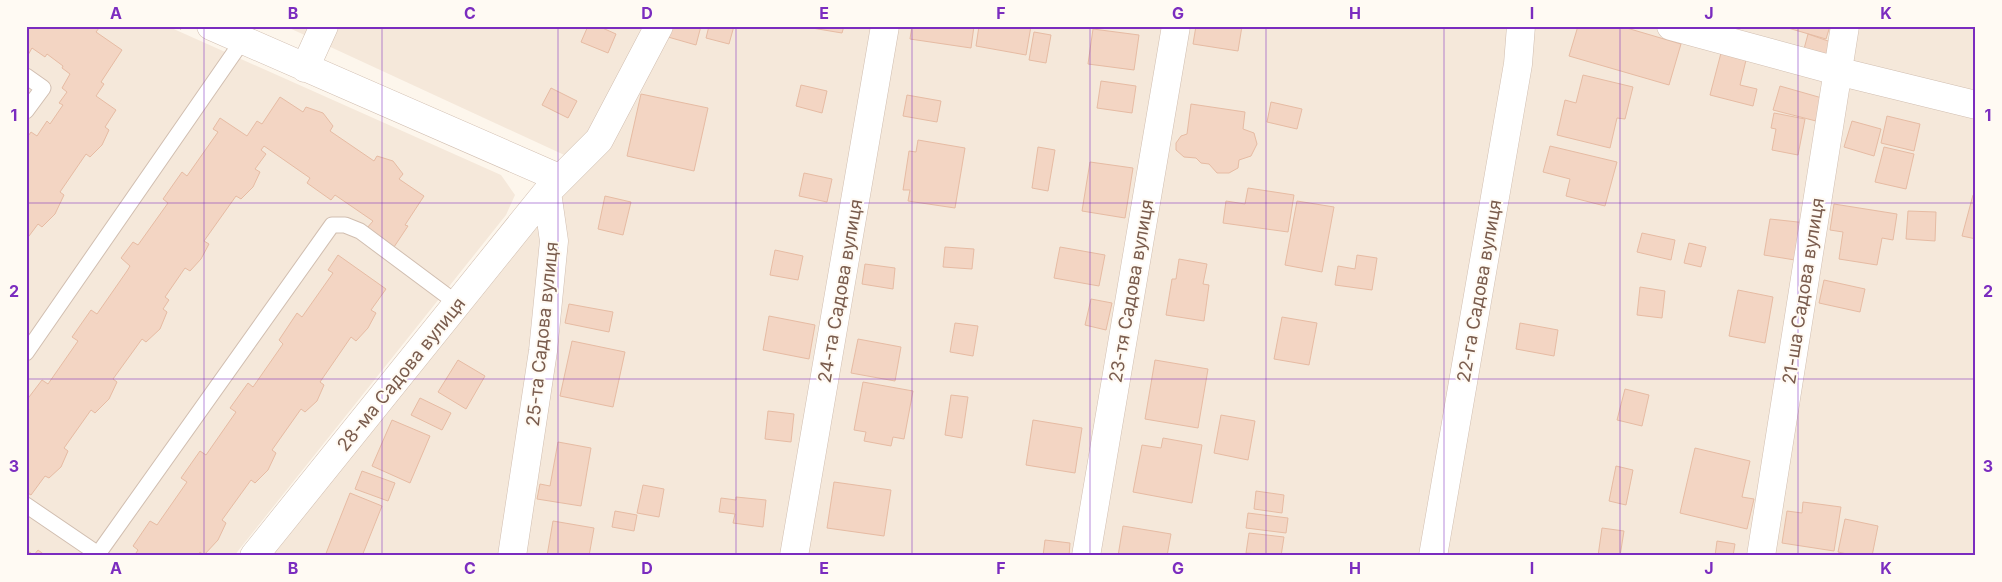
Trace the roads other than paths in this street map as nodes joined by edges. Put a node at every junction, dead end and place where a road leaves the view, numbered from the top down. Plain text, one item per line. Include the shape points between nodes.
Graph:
1 (211, 26) edge
2 (324, 26) edge
3 (659, 26) edge
4 (885, 26) edge
5 (1176, 26) edge
6 (1521, 26) edge
7 (1671, 26) edge
8 (1845, 26) edge
9 (242, 40) junction
10 (305, 68) junction
11 (1837, 71) junction
12 (26, 76) edge
13 (1976, 105) edge
14 (26, 111) edge
15 (553, 185) junction
16 (458, 304) junction
17 (26, 353) edge
18 (26, 505) edge
19 (254, 556) edge
20 (512, 556) edge
21 (794, 556) edge
22 (1086, 556) edge
23 (1433, 556) edge
24 (1761, 556) edge

1 - 9 street
2 - 10 street
3 - 15 street via 599,140
4 - 21 street, 24-та Садова вулиця
5 - 22 street, 23-тя Садова вулиця
6 - 23 street, 22-га Садова вулиця via 1518,64
7 - 11 street
8 - 11 street, 21-ша Садова вулиця
9 - 10 street
9 - 17 lane
10 - 15 street
11 - 13 street
11 - 24 street, 21-ша Садова вулиця
12 - 14 lane via 43,88
15 - 16 street, 28-ма Садова вулиця
15 - 20 street, 25-та Садова вулиця via 553,259 543,352
16 - 18 lane via 360,231 345,225 332,225 98,554
16 - 19 street, 28-ма Садова вулиця

